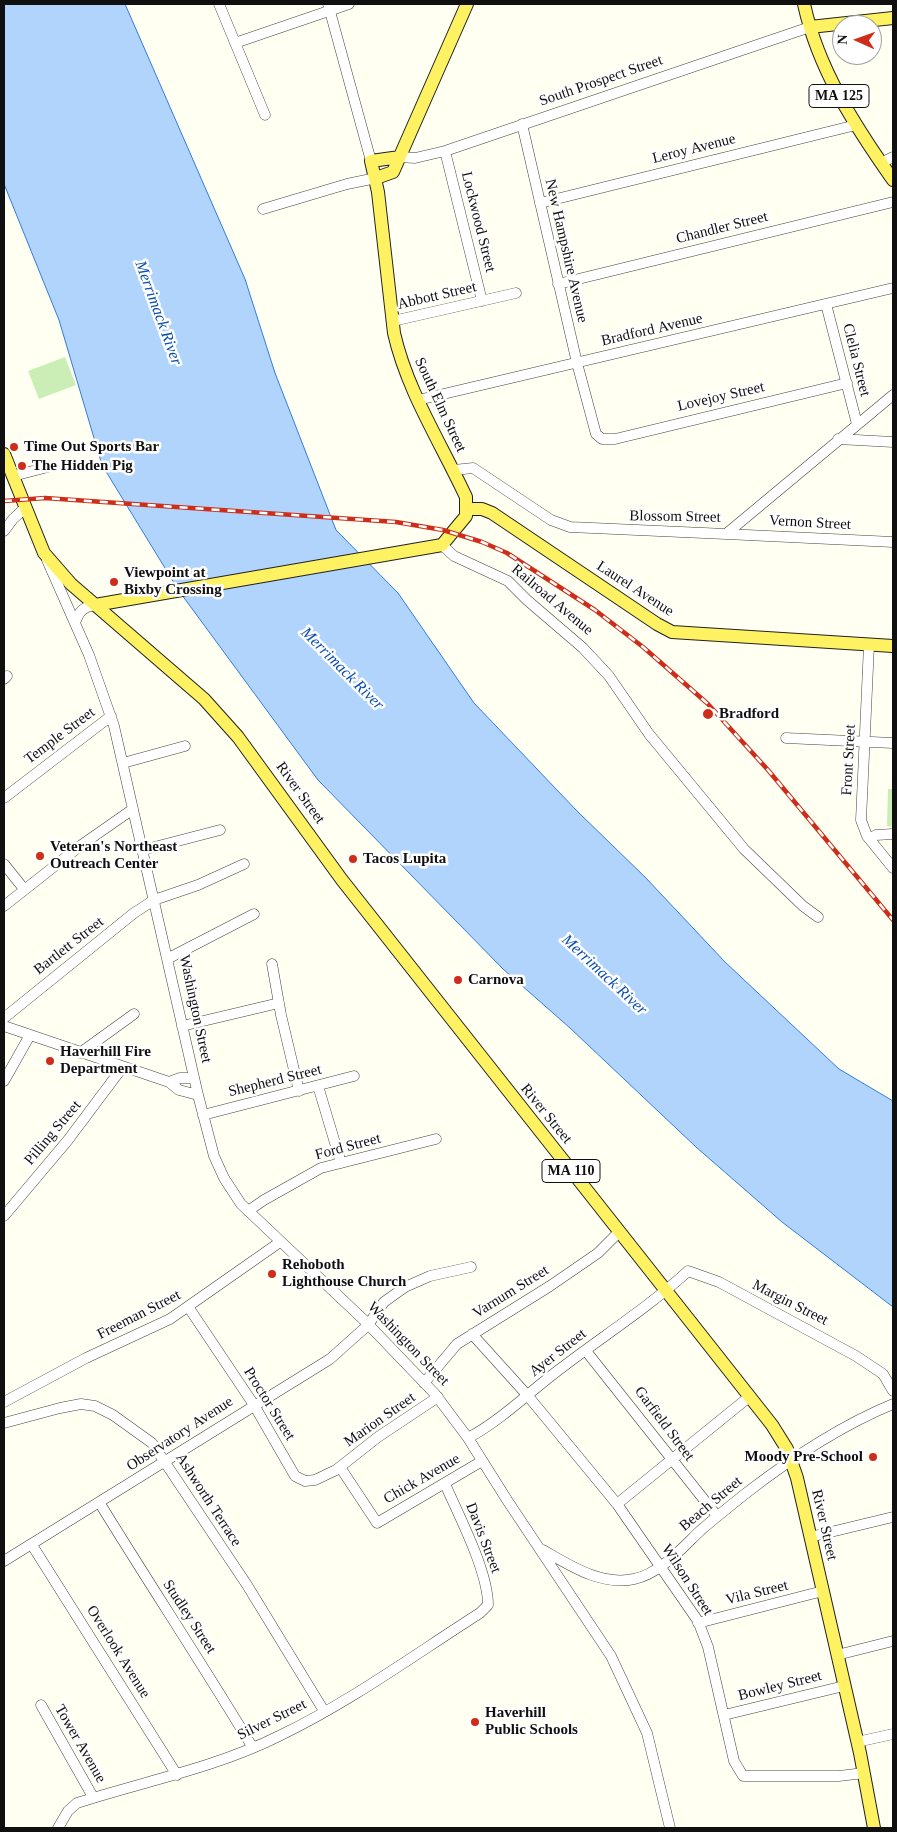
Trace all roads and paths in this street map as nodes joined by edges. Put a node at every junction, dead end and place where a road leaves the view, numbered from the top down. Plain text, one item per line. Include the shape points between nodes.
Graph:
1 (219, 4) edge
2 (349, 4) edge
3 (467, 4) edge
4 (804, 4) edge
5 (329, 7) edge
6 (893, 18) edge
7 (810, 27) junction
8 (235, 43) junction
9 (265, 115) dead end
10 (522, 124) junction
11 (856, 125) junction
12 (445, 150) junction
13 (400, 157) junction
14 (893, 157) edge
15 (372, 162) junction
16 (881, 163) junction
17 (376, 178) junction
18 (893, 180) edge
19 (893, 202) edge
20 (540, 203) junction
21 (263, 209) dead end
22 (558, 284) junction
23 (893, 288) edge
24 (516, 293) dead end
25 (482, 301) junction
26 (826, 304) junction
27 (393, 321) junction
28 (576, 363) junction
29 (846, 383) junction
30 (893, 395) edge
31 (418, 400) junction
32 (857, 424) junction
33 (602, 439) joint
34 (838, 439) junction
35 (893, 442) edge
36 (4, 454) edge
37 (48, 467) dead end
38 (454, 470) junction
39 (9, 474) edge
40 (25, 508) junction
41 (468, 509) junction
42 (4, 531) edge
43 (726, 534) junction
44 (893, 542) edge
45 (438, 545) junction
46 (44, 553) junction
47 (124, 600) junction
48 (95, 605) junction
49 (75, 623) junction
50 (122, 628) junction
51 (869, 644) junction
52 (893, 646) edge
53 (111, 716) junction
54 (786, 738) dead end
55 (865, 742) junction
56 (893, 743) edge
57 (185, 746) dead end
58 (123, 763) junction
59 (4, 798) edge
60 (134, 808) junction
61 (220, 830) dead end
62 (893, 834) edge
63 (870, 838) junction
64 (143, 850) junction
65 (4, 864) edge
66 (244, 864) dead end
67 (893, 868) edge
68 (24, 889) junction
69 (154, 900) junction
70 (4, 906) edge
71 (254, 914) dead end
72 (818, 917) dead end
73 (167, 958) junction
74 (272, 964) dead end
75 (279, 1003) junction
76 (134, 1014) dead end
77 (4, 1018) edge
78 (4, 1026) edge
79 (182, 1026) junction
80 (30, 1035) junction
81 (80, 1053) junction
82 (122, 1068) junction
83 (354, 1076) dead end
84 (194, 1078) junction
85 (4, 1081) edge
86 (168, 1082) junction
87 (318, 1086) junction
88 (299, 1091) junction
89 (198, 1095) junction
90 (203, 1115) junction
91 (436, 1139) dead end
92 (341, 1163) junction
93 (248, 1211) junction
94 (4, 1216) edge
95 (619, 1232) junction
96 (280, 1242) junction
97 (471, 1267) dead end
98 (666, 1291) junction
99 (189, 1308) junction
100 (368, 1325) junction
101 (472, 1334) junction
102 (586, 1351) junction
103 (424, 1383) junction
104 (893, 1391) edge
105 (528, 1396) junction
106 (438, 1397) junction
107 (749, 1397) junction
108 (4, 1402) edge
109 (254, 1404) junction
110 (893, 1404) edge
111 (4, 1423) edge
112 (468, 1438) junction
113 (671, 1458) junction
114 (482, 1461) junction
115 (791, 1461) junction
116 (166, 1462) junction
117 (340, 1467) junction
118 (445, 1484) junction
119 (99, 1502) junction
120 (617, 1504) junction
121 (717, 1516) junction
122 (893, 1517) edge
123 (810, 1537) junction
124 (32, 1545) junction
125 (542, 1550) junction
126 (4, 1561) edge
127 (661, 1566) junction
128 (823, 1591) junction
129 (488, 1605) joint
130 (698, 1623) junction
131 (893, 1641) edge
132 (837, 1655) junction
133 (844, 1686) junction
134 (41, 1705) dead end
135 (324, 1712) junction
136 (724, 1715) junction
137 (893, 1734) edge
138 (857, 1742) junction
139 (253, 1748) junction
140 (864, 1773) junction
141 (178, 1775) junction
142 (93, 1798) junction
143 (58, 1828) edge
144 (670, 1828) edge
145 (874, 1828) edge

1 - 8 street
2 - 5 street
3 - 13 main road
4 - 7 main road, MA 125
5 - 8 street
5 - 15 street
6 - 7 main road
7 - 10 street, South Prospect Street
7 - 11 main road, MA 125 via 829,76
8 - 9 street
10 - 12 street, South Prospect Street
10 - 20 street, New Hampshire Avenue
11 - 16 main road, MA 125
11 - 20 street, Leroy Avenue
12 - 13 street, South Prospect Street via 415,158
12 - 25 street, Lockwood Street
13 - 15 main road
13 - 17 main road via 393,172
14 - 16 street
15 - 17 main road, South Elm Street
16 - 18 main road, MA 125
17 - 21 street
17 - 27 main road, South Elm Street
19 - 22 street, Chandler Street
20 - 22 street, New Hampshire Avenue
22 - 28 street, New Hampshire Avenue
23 - 26 street, Bradford Avenue
24 - 25 street, Abbott Street
25 - 27 street, Abbott Street
26 - 28 street, Bradford Avenue
26 - 29 street, Clelia Street
27 - 31 main road, South Elm Street via 399,353
28 - 31 street, Bradford Avenue
28 - 33 street, New Hampshire Avenue via 592,425
29 - 32 street, Clelia Street
29 - 33 street, Lovejoy Street via 615,439
30 - 32 street, Blossom Street
31 - 38 main road, South Elm Street
32 - 34 street, Blossom Street
34 - 35 street
34 - 43 street, Blossom Street
36 - 39 main road, Washington Street / MA 110
37 - 39 street
38 - 41 main road, South Elm Street
38 - 43 street, Blossom Street via 474,468 551,520 570,527
39 - 40 main road, Washington Street / MA 110
40 - 42 street
40 - 46 main road, Washington Street / MA 110
41 - 45 main road via 466,516
41 - 51 main road, Laurel Avenue via 492,513 672,632
43 - 44 street, Vernon Street
45 - 47 main road
45 - 72 street, Railroad Avenue via 508,581 583,648 609,676 649,734 744,849
46 - 48 main road, Washington Street / MA 110 via 61,574
46 - 49 street, Washington Street
47 - 48 main road
47 - 50 main road via 120,613
48 - 49 street via 78,613
48 - 50 main road, River Street / MA 110
49 - 53 street, Washington Street
50 - 95 main road, River Street / MA 110 via 204,699 238,737 346,885
51 - 52 main road, Laurel Avenue
51 - 55 street, Front Street
53 - 58 street, Washington Street
53 - 59 street, Temple Street
54 - 55 street
55 - 56 street
55 - 63 street, Front Street via 861,811 864,830
57 - 58 street
58 - 60 street, Washington Street
60 - 64 street, Washington Street
60 - 68 street
61 - 64 street
62 - 63 street
63 - 67 street, Front Street
64 - 69 street, Washington Street
65 - 68 street
66 - 69 street, Bartlett Street
68 - 70 street
69 - 73 street, Washington Street
69 - 77 street, Bartlett Street
71 - 73 street
73 - 79 street, Washington Street
74 - 75 street
75 - 79 street
75 - 88 street
76 - 81 street
78 - 80 street
79 - 84 street, Washington Street
80 - 81 street
80 - 85 street
81 - 82 street
82 - 86 street
82 - 94 street, Pilling Street via 84,1120
83 - 87 street, Shepherd Street
84 - 86 street
84 - 89 street, Washington Street
86 - 89 street via 179,1090
87 - 88 street, Shepherd Street
87 - 92 street
88 - 90 street, Shepherd Street
89 - 90 street, Washington Street
90 - 93 street, Washington Street via 218,1166
91 - 92 street, Ford Street
92 - 93 street, Ford Street via 310,1173
93 - 96 street, Washington Street
95 - 98 main road, River Street / MA 110
95 - 101 street, Varnum Street via 598,1252 556,1282
96 - 99 street, Freeman Street
96 - 100 street, Washington Street
97 - 100 street, Observatory Avenue via 430,1276 405,1287 384,1302
98 - 102 street, Ayer Street
98 - 104 street, Margin Street via 688,1271 701,1274 856,1356 883,1374
98 - 107 main road, River Street / MA 110
99 - 108 street, Freeman Street
99 - 109 street, Proctor Street
100 - 103 street, Washington Street
100 - 109 street, Observatory Avenue via 330,1359
101 - 103 street, Varnum Street via 457,1344
101 - 105 street, Wilson Street
102 - 105 street, Ayer Street
102 - 113 street, Garfield Street
103 - 106 street, Washington Street
105 - 112 street, Ayer Street
105 - 120 street, Wilson Street
106 - 112 street, Washington Street
106 - 117 street, Marion Street
107 - 113 street
107 - 115 main road, River Street / MA 110 via 772,1425
109 - 116 street, Observatory Avenue
109 - 117 street, Proctor Street via 295,1476 305,1481 315,1480
110 - 115 street, Beach Street via 823,1440
111 - 116 street, Ashworth Terrace via 81,1404 95,1406 152,1443
112 - 114 street, Washington Street
113 - 120 street
113 - 121 street, Garfield Street
114 - 118 street, Chick Avenue
114 - 125 street, Washington Street
115 - 121 street, Beach Street
115 - 123 main road, River Street / MA 110
116 - 119 street, Observatory Avenue
116 - 135 street, Ashworth Terrace via 247,1585
117 - 118 street, Chick Avenue via 377,1523
118 - 129 street, Davis Street via 476,1558 488,1594
119 - 124 street, Observatory Avenue
119 - 139 street, Studley Street
120 - 127 street, Wilson Street
121 - 127 street, Beach Street
122 - 123 street
123 - 128 main road, River Street / MA 110
124 - 126 street, Observatory Avenue
124 - 141 street, Overlook Avenue
125 - 127 street, Beach Street via 573,1568 615,1580 636,1579
125 - 144 street, Washington Street via 625,1683 648,1733
127 - 130 street, Wilson Street
128 - 130 street, Vila Street
128 - 132 main road, River Street / MA 110
129 - 135 street, Silver Street via 435,1643
130 - 136 street, Wilson Street via 708,1647
131 - 132 street
132 - 133 main road, River Street / MA 110
133 - 136 street, Bowley Street
133 - 138 main road, River Street / MA 110
134 - 142 street, Tower Avenue
135 - 139 street, Silver Street
136 - 140 street, Wilson Street via 734,1761 743,1776
137 - 138 street
138 - 140 main road, River Street / MA 110
139 - 141 street, Silver Street
140 - 145 main road, River Street / MA 110
141 - 142 street, Silver Street
142 - 143 street, Silver Street via 77,1803

